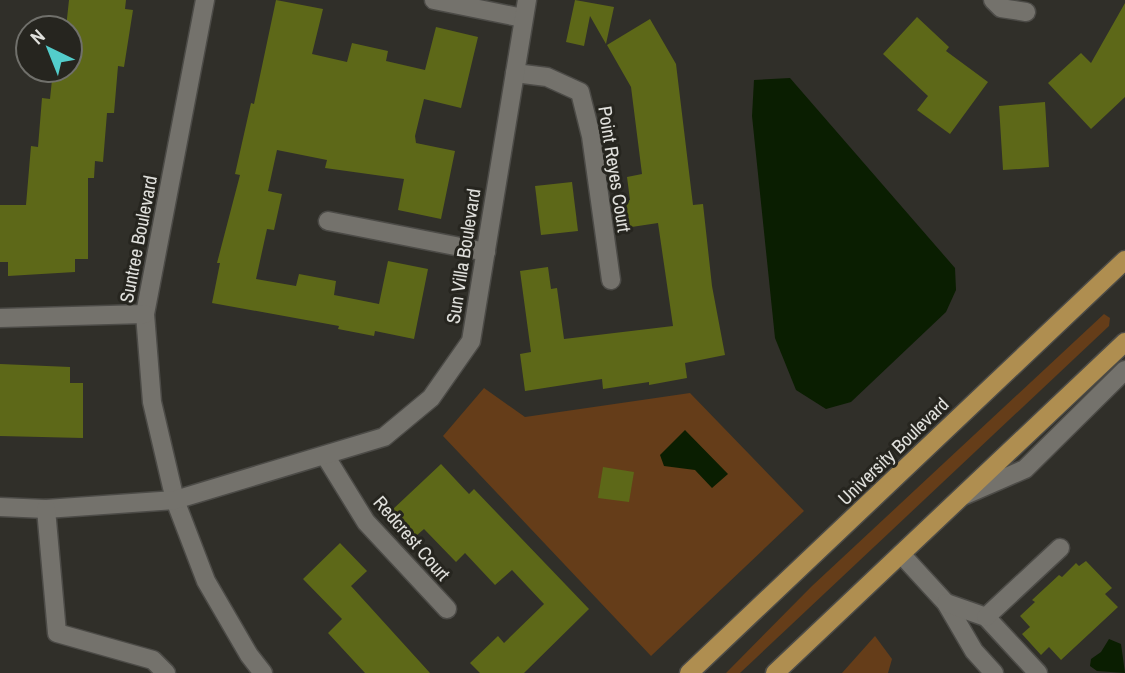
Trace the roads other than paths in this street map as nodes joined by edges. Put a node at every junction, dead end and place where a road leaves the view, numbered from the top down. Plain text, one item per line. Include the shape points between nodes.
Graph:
1 (205, 0) edge
2 (434, 0) edge
3 (993, 0) edge
4 (525, 9) edge
5 (1026, 12) dead end
6 (515, 73) junction
7 (328, 221) dead end
8 (486, 252) junction
9 (1125, 260) edge
10 (611, 280) dead end
11 (145, 314) junction
12 (0, 318) edge
13 (1125, 342) edge
14 (1125, 370) edge
15 (326, 457) junction
16 (961, 497) junction
17 (175, 500) junction
18 (0, 507) edge
19 (46, 509) junction
20 (1060, 548) dead end
21 (901, 554) junction
22 (946, 603) junction
23 (447, 609) dead end
24 (986, 617) junction
25 (166, 673) edge
26 (263, 673) edge
27 (690, 673) edge
28 (775, 673) edge
29 (994, 673) edge
30 (1038, 673) edge

1 - 11 street, Suntree Boulevard
2 - 4 street
3 - 5 street via 1001,8
4 - 6 street, Sun Villa Boulevard
6 - 8 street, Sun Villa Boulevard
6 - 10 street, Point Reyes Court via 547,76 580,92 591,136
7 - 8 street
8 - 15 street, Sun Villa Boulevard via 471,341 431,398 384,438
9 - 27 main road, University Boulevard
11 - 12 street
11 - 17 street, Suntree Boulevard via 152,402
13 - 16 main road
14 - 16 street via 1025,469
15 - 17 street, Sun Villa Boulevard
15 - 23 street, Redcrest Court via 366,522
16 - 21 main road
17 - 19 street, Sun Villa Boulevard
17 - 26 street, Suntree Boulevard via 206,581
18 - 19 street, Sun Villa Boulevard
19 - 25 street via 57,633 153,660
20 - 24 street
21 - 22 street
21 - 28 main road
22 - 24 street
22 - 29 street via 974,651
24 - 30 street

